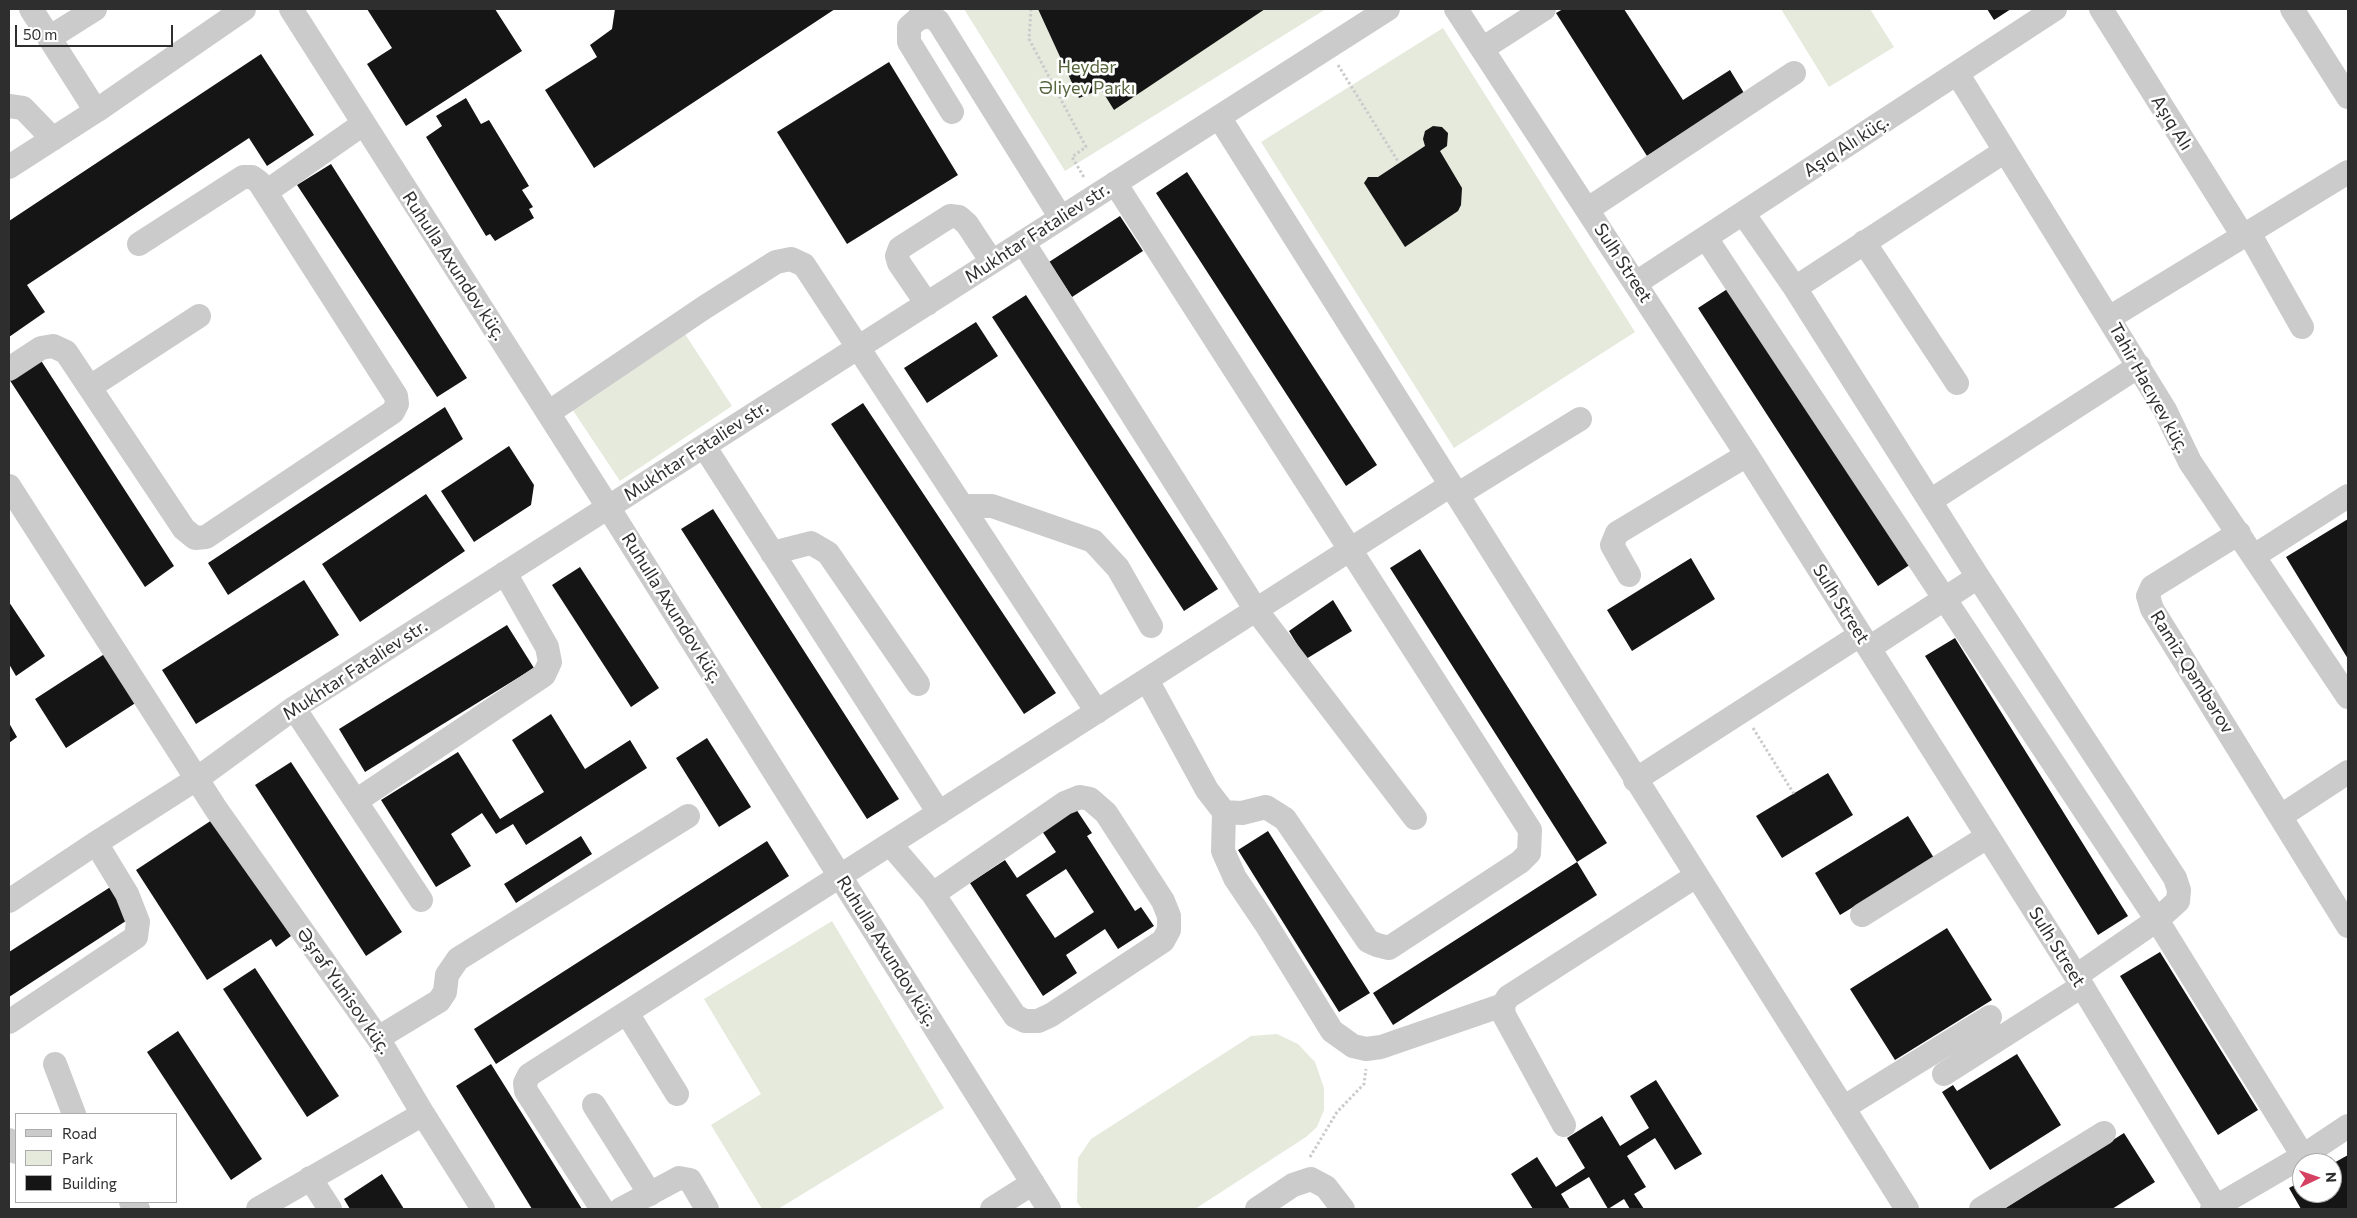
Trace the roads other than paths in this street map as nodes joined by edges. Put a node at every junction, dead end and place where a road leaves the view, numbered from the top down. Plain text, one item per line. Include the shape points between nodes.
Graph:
1 (32, 9) edge
2 (95, 9) edge
3 (244, 9) edge
4 (290, 9) edge
5 (1388, 9) edge
6 (1456, 9) edge
7 (1544, 9) edge
8 (2055, 9) edge
9 (2101, 9) edge
10 (2292, 9) edge
11 (50, 38) junction
12 (1482, 49) junction
13 (1794, 73) dead end
14 (1957, 73) junction
15 (2348, 98) edge
16 (9, 106) edge
17 (96, 111) junction
18 (952, 112) dead end
19 (1219, 117) junction
20 (363, 124) junction
21 (53, 139) junction
22 (2005, 151) junction
23 (9, 167) edge
24 (2348, 172) edge
25 (1115, 183) junction
26 (266, 192) junction
27 (1588, 209) junction
28 (1743, 213) junction
29 (1061, 218) junction
30 (2246, 235) junction
31 (1706, 238) junction
32 (1023, 242) junction
33 (1864, 242) junction
34 (139, 244) dead end
35 (992, 262) junction
36 (1636, 283) junction
37 (1795, 288) junction
38 (927, 304) junction
39 (199, 316) dead end
40 (2109, 318) junction
41 (2302, 327) dead end
42 (859, 347) junction
43 (2139, 366) junction
44 (9, 369) edge
45 (1957, 383) dead end
46 (90, 387) junction
47 (548, 413) junction
48 (1580, 418) dead end
49 (704, 446) junction
50 (1747, 455) junction
51 (9, 486) edge
52 (1454, 490) junction
53 (2348, 496) edge
54 (1930, 501) junction
55 (964, 506) junction
56 (608, 507) junction
57 (2239, 533) junction
58 (1351, 549) junction
59 (772, 553) junction
60 (2254, 556) junction
61 (505, 573) junction
62 (1629, 575) dead end
63 (1978, 576) junction
64 (1944, 599) junction
65 (1256, 610) junction
66 (1151, 626) dead end
67 (1864, 642) junction
68 (1147, 680) junction
69 (918, 684) dead end
70 (2348, 697) edge
71 (294, 708) junction
72 (1097, 712) junction
73 (2348, 772) edge
74 (198, 778) junction
75 (1635, 780) junction
76 (356, 801) junction
77 (1224, 812) junction
78 (939, 813) junction
79 (688, 816) dead end
80 (2281, 816) junction
81 (1415, 818) dead end
82 (1987, 837) junction
83 (96, 842) junction
84 (890, 844) junction
85 (840, 876) junction
86 (1696, 876) junction
87 (933, 894) junction
88 (421, 900) dead end
89 (9, 902) edge
90 (1862, 916) dead end
91 (2157, 920) junction
92 (2348, 926) edge
93 (2079, 981) junction
94 (1503, 1005) junction
95 (626, 1013) junction
96 (1990, 1017) dead end
97 (9, 1022) edge
98 (378, 1038) junction
99 (55, 1064) dead end
100 (1944, 1074) dead end
101 (677, 1094) dead end
102 (594, 1105) dead end
103 (1843, 1108) junction
104 (74, 1113) edge
105 (423, 1114) junction
106 (1564, 1125) dead end
107 (2348, 1126) edge
108 (2104, 1133) dead end
109 (2301, 1153) edge
110 (2308, 1153) edge
111 (2292, 1162) edge
112 (310, 1178) junction
113 (1032, 1183) junction
114 (650, 1194) junction
115 (2214, 1208) edge
116 (258, 1209) edge
117 (330, 1209) edge
118 (483, 1209) edge
119 (602, 1209) edge
120 (621, 1209) edge
121 (707, 1209) edge
122 (992, 1209) edge
123 (1050, 1209) edge
124 (1257, 1209) edge
125 (1343, 1209) edge
126 (1907, 1209) edge
127 (1981, 1209) edge

1 - 11 street
2 - 11 street
3 - 17 street
4 - 20 street, Ruhulla Axundov küç.
5 - 19 street, Mukhtar Fataliev str.
6 - 12 street, Sulh Street
7 - 12 street
8 - 14 street, Aşıq Alı küç.
9 - 30 street, Aşıq Alı
10 - 15 street
11 - 17 street
12 - 27 street, Sulh Street
13 - 27 street
14 - 22 street, Tahir Hacıyev küç.
14 - 28 street, Aşıq Alı küç.
16 - 21 street via 23,108
17 - 21 street
18 - 29 street via 909,42 909,28 918,19 929,16 938,21
19 - 25 street, Mukhtar Fataliev str.
19 - 52 street
20 - 26 street
20 - 47 street, Ruhulla Axundov küç.
21 - 23 street
22 - 33 street
22 - 40 street, Tahir Hacıyev küç.
24 - 30 street
25 - 29 street, Mukhtar Fataliev str.
25 - 58 street
26 - 34 street via 252,177 243,177
26 - 46 street via 396,396 393,412 206,537 195,538 184,529
27 - 36 street, Sulh Street
28 - 31 street, Aşıq Alı küç.
28 - 37 street
29 - 32 street, Mukhtar Fataliev str.
30 - 40 street
30 - 41 street, Aşıq Alı
31 - 36 street, Aşıq Alı küç.
31 - 64 street
32 - 35 street, Mukhtar Fataliev str.
32 - 65 street
33 - 37 street
33 - 45 street
35 - 38 street, Mukhtar Fataliev str.
35 - 38 street via 959,217 950,216 908,242 900,248 899,263
36 - 50 street, Sulh Street
37 - 54 street
38 - 42 street, Mukhtar Fataliev str.
39 - 46 street
40 - 43 street, Tahir Hacıyev küç.
42 - 47 street via 804,265 791,259 776,262
42 - 49 street, Mukhtar Fataliev str.
42 - 55 street
43 - 54 street
43 - 57 street, Tahir Hacıyev küç. via 2166,410 2190,462
44 - 46 street via 41,348 53,346 66,352
47 - 56 street, Ruhulla Axundov küç.
48 - 52 street
49 - 56 street, Mukhtar Fataliev str.
49 - 59 street
50 - 62 street via 1617,533 1612,545
50 - 67 street, Sulh Street
51 - 74 street, Əşrəf Yunisov küç.
52 - 58 street
52 - 75 street
53 - 60 street
54 - 63 street
55 - 66 street via 992,506 1093,541 1118,568
55 - 72 street
56 - 61 street, Mukhtar Fataliev str.
56 - 85 street, Ruhulla Axundov küç.
57 - 60 street, Tahir Hacıyev küç.
57 - 80 street, Ramiz Qəmbərov via 2152,587 2148,596 2152,609
58 - 65 street
58 - 77 street via 1530,830 1529,853 1389,948 1368,941 1285,819 1266,807 1242,813
59 - 69 street via 811,544 828,553
59 - 78 street
60 - 70 street, Tahir Hacıyev küç.
61 - 71 street, Mukhtar Fataliev str.
61 - 76 street via 547,647 550,662 544,676
63 - 64 street
63 - 91 street via 2175,878 2178,901
64 - 67 street
64 - 91 street
65 - 68 street
65 - 81 street
67 - 75 street via 1742,711
67 - 82 street, Sulh Street
68 - 72 street
68 - 77 street via 1207,790
71 - 74 street, Mukhtar Fataliev str.
71 - 76 street
72 - 78 street
73 - 80 street
74 - 83 street, Mukhtar Fataliev str.
74 - 98 street, Əşrəf Yunisov küç. via 216,809
75 - 86 street
76 - 88 street
77 - 94 street via 1223,851 1235,878 1332,1031 1353,1046 1381,1047
78 - 84 street
79 - 98 street via 458,959 447,975 445,992 439,1001
80 - 92 street, Ramiz Qəmbərov
82 - 90 street
82 - 93 street, Sulh Street
83 - 89 street, Mukhtar Fataliev str.
83 - 97 street via 127,894 138,922 136,937
84 - 85 street
84 - 87 street
85 - 95 street
85 - 113 street, Ruhulla Axundov küç.
86 - 94 street via 1508,997
86 - 103 street
87 - 87 street via 1015,1016 1025,1021 1038,1021 1051,1015 1163,941 1169,930 1169,916 1163,901 1106,813 1090,800 1080,797 1065,803
91 - 93 street
91 - 109 street
93 - 100 street
93 - 115 street, Sulh Street
94 - 106 street via 1504,1015
95 - 101 street
95 - 119 street via 529,1075 525,1083 526,1091
96 - 103 street
98 - 105 street, Əşrəf Yunisov küç.
99 - 104 street
102 - 114 street
103 - 126 street
105 - 112 street
105 - 118 street, Əşrəf Yunisov küç.
107 - 110 street
108 - 127 street
111 - 115 street
112 - 116 street
112 - 117 street
113 - 122 street
113 - 123 street, Ruhulla Axundov küç.
114 - 120 street
114 - 121 street via 679,1178 690,1180
124 - 125 street via 1293,1185 1311,1179 1326,1187

